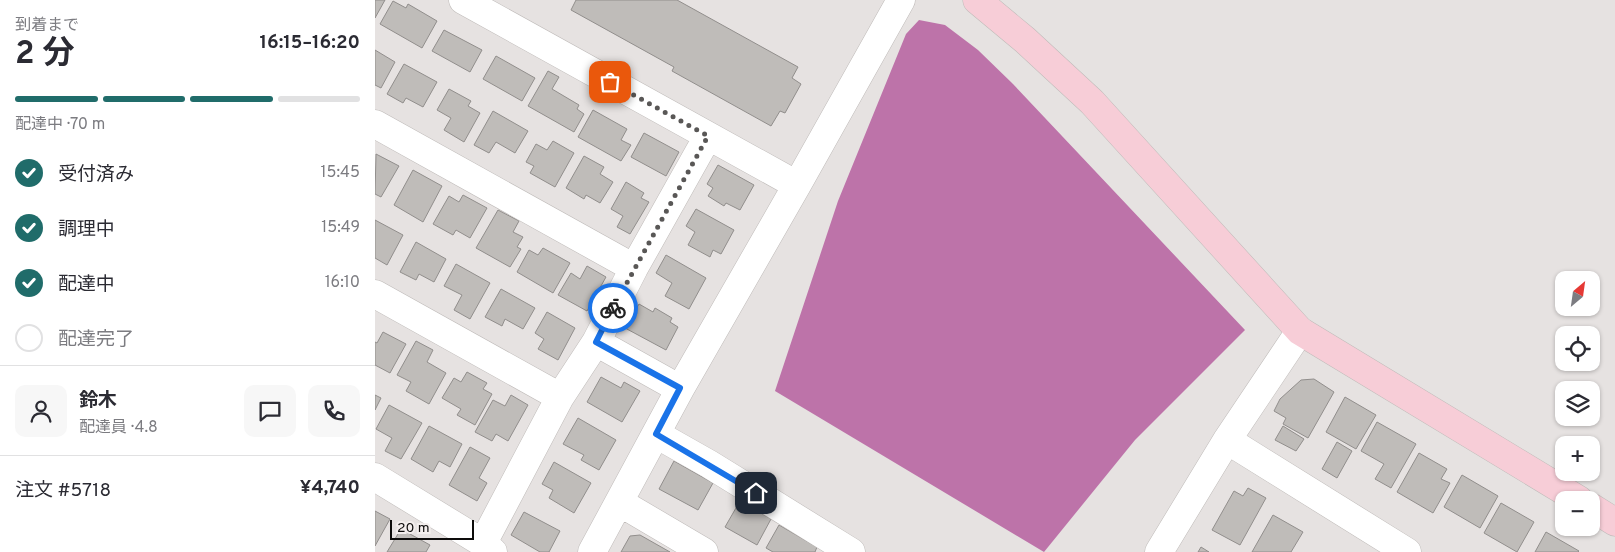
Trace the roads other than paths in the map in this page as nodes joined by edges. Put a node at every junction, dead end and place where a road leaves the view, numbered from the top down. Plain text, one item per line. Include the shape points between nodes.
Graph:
1 (463, 0) edge
2 (901, 0) edge
3 (977, 0) edge
4 (375, 124) edge
5 (708, 136) junction
6 (797, 185) junction
7 (634, 268) junction
8 (375, 294) edge
9 (1300, 331) junction
10 (596, 342) junction
11 (680, 388) junction
12 (560, 397) junction
13 (656, 434) junction
14 (1227, 440) junction
15 (375, 477) edge
16 (1564, 491) edge
17 (619, 502) junction
18 (1600, 513) edge
19 (1615, 522) edge
20 (488, 547) edge
21 (592, 552) edge
22 (704, 552) edge
23 (851, 552) edge
24 (1159, 552) edge
25 (1407, 552) edge

1 - 5 street
2 - 6 street
3 - 9 street via 1092,102
4 - 7 street
5 - 6 street
5 - 7 street
6 - 11 street
7 - 10 street
8 - 12 street
9 - 14 street
9 - 16 street
10 - 11 street
10 - 12 street
11 - 13 street
12 - 20 street
13 - 17 street
13 - 23 street
14 - 24 street
14 - 25 street
15 - 20 street
17 - 21 street
17 - 22 street
18 - 19 street

